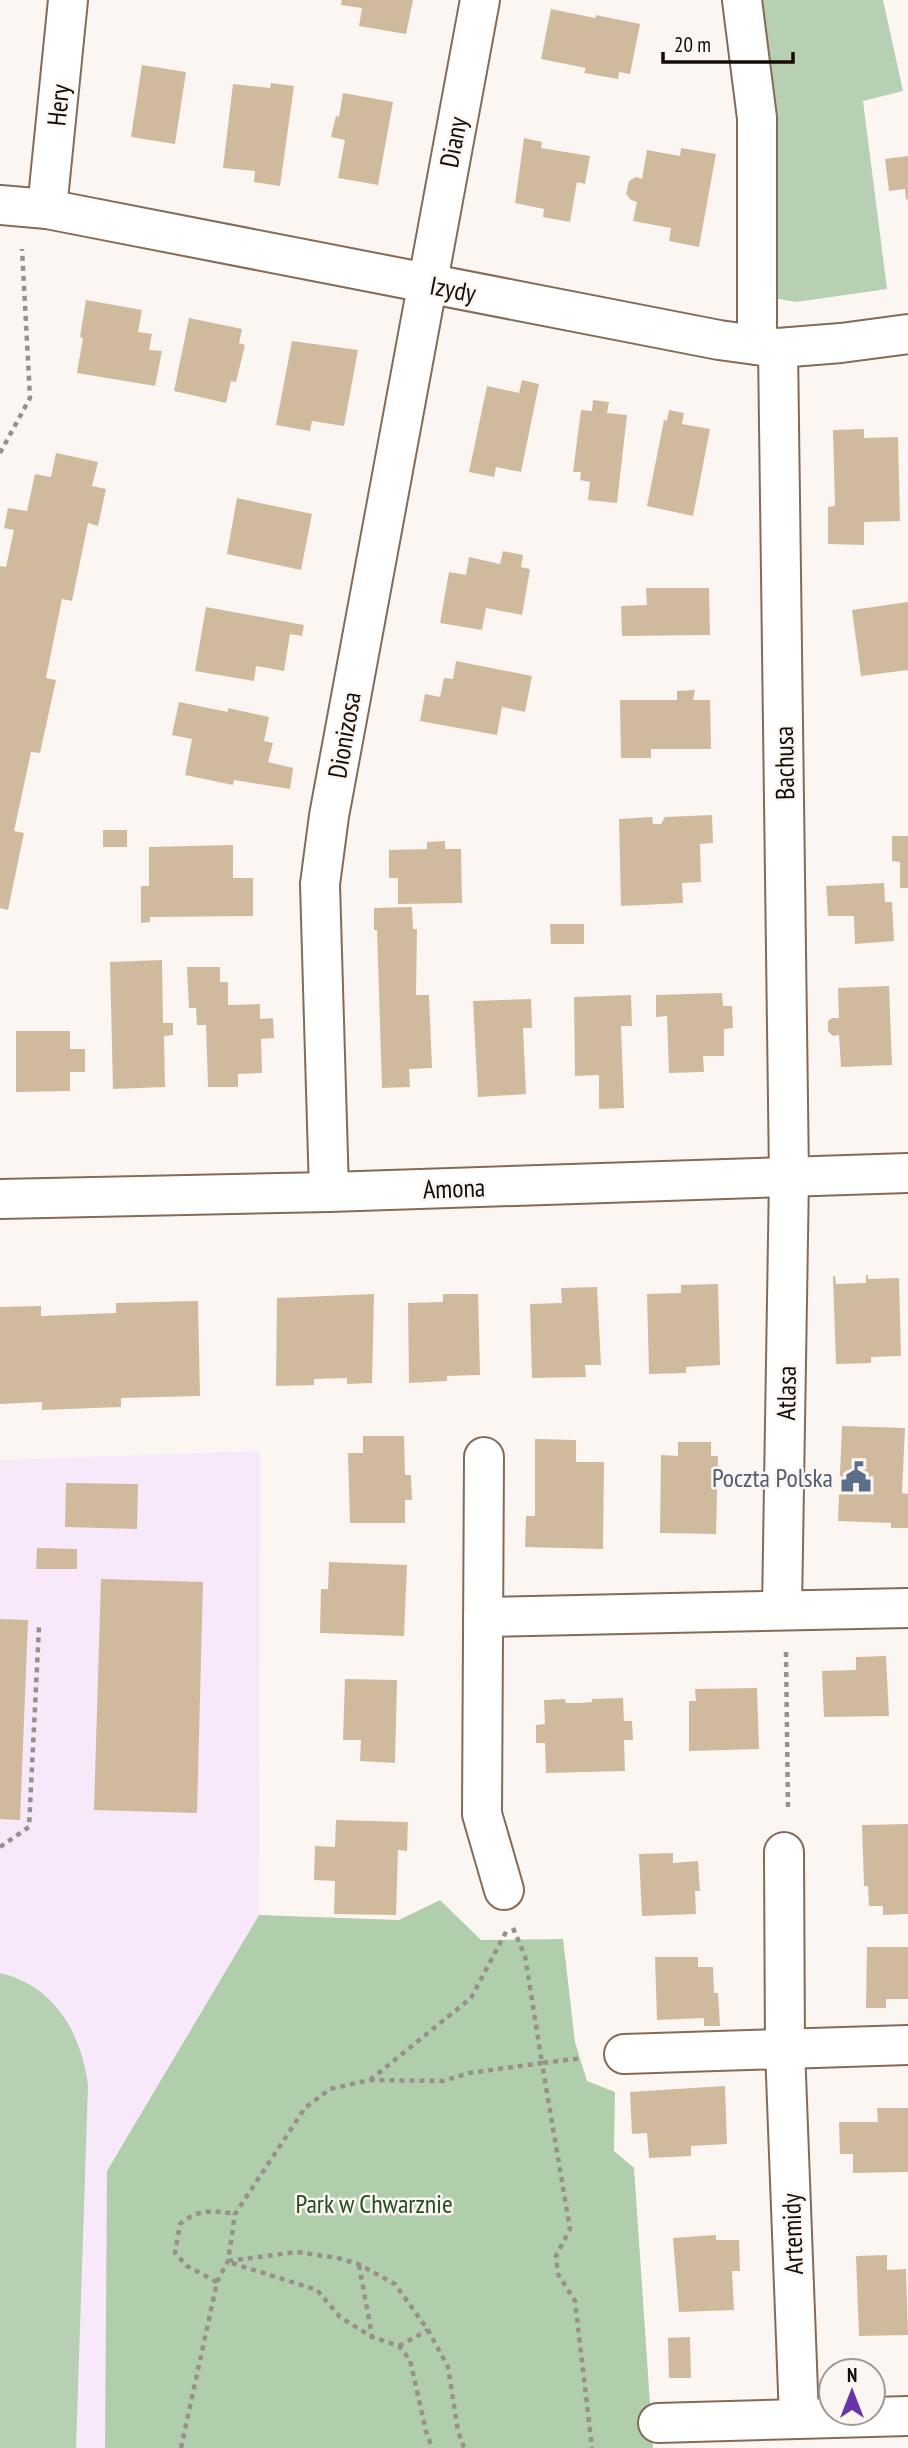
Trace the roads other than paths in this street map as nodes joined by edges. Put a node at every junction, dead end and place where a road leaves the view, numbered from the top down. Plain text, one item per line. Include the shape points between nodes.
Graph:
1 (68, 0) edge
2 (480, 0) edge
3 (742, 0) edge
4 (0, 205) edge
5 (47, 209) junction
6 (427, 284) junction
7 (908, 334) edge
8 (768, 347) junction
9 (908, 1173) edge
10 (789, 1177) junction
11 (329, 1192) junction
12 (0, 1199) edge
13 (484, 1457) dead end
14 (908, 1608) edge
15 (782, 1609) junction
16 (483, 1617) junction
17 (786, 1833) road end
18 (507, 1906) road end
19 (908, 2045) edge
20 (785, 2049) junction
21 (624, 2054) road end
22 (908, 2416) edge
23 (799, 2418) junction
24 (658, 2423) dead end

1 - 5 street, Hery
2 - 6 street, Diany
3 - 8 street, Bachusa via 757,118
4 - 5 street, Izydy
5 - 6 street, Izydy
6 - 8 street, Izydy
6 - 11 street, Dionizosa via 331,802 320,884
7 - 8 street, Izydy
8 - 10 street, Bachusa
9 - 10 street, Amona
10 - 11 street, Amona
10 - 15 street, Atlasa
11 - 12 street, Amona
13 - 16 street
14 - 15 street
15 - 16 street
16 - 18 street via 482,1814
17 - 20 street, Artemidy
19 - 20 street
20 - 21 street
20 - 23 street, Artemidy
22 - 23 street
23 - 24 street

